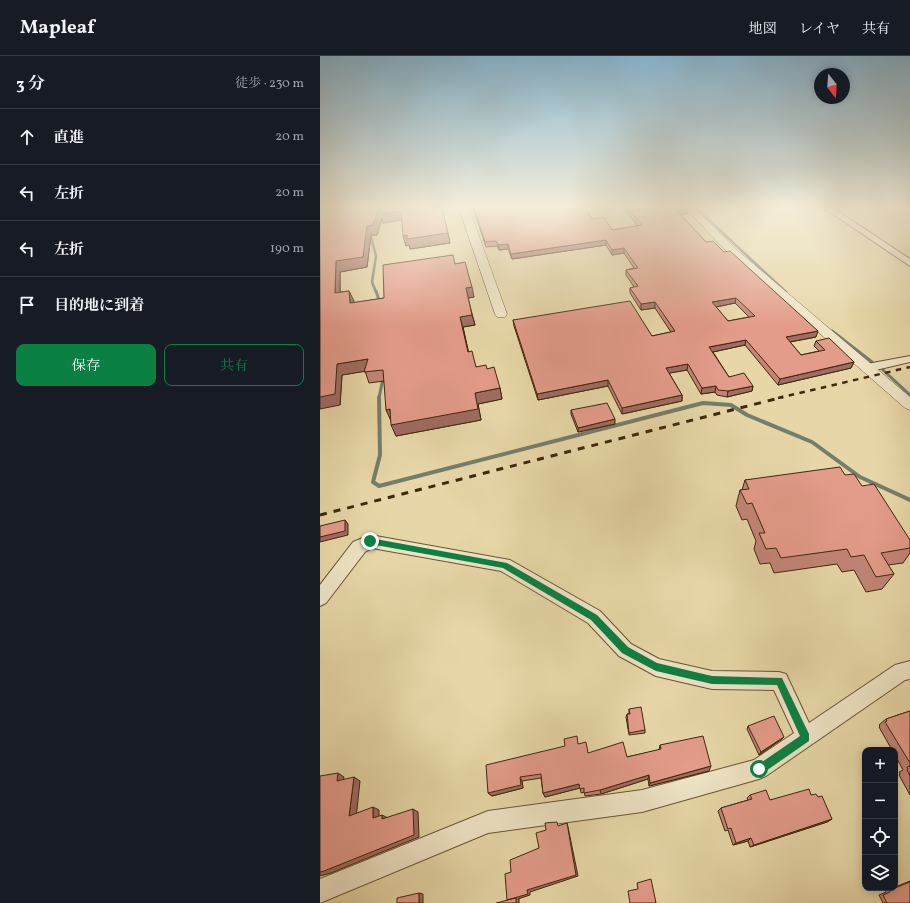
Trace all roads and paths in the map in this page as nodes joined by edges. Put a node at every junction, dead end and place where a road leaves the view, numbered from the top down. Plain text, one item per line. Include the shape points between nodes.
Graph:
1 (478, 248) edge
2 (729, 248) edge
3 (887, 248) edge
4 (910, 263) edge
5 (501, 314) dead end
6 (910, 359) edge
7 (867, 368) junction
8 (910, 405) edge
9 (320, 598) edge
10 (910, 670) edge
11 (806, 738) junction
12 (320, 890) edge

1 - 5 street
2 - 7 street
3 - 4 street
6 - 7 street
7 - 8 street
9 - 11 street via 359,547 370,541 504,565 594,617 625,650 656,667 712,680 779,681
10 - 11 street via 902,671
11 - 12 street via 759,769 642,801 488,822

